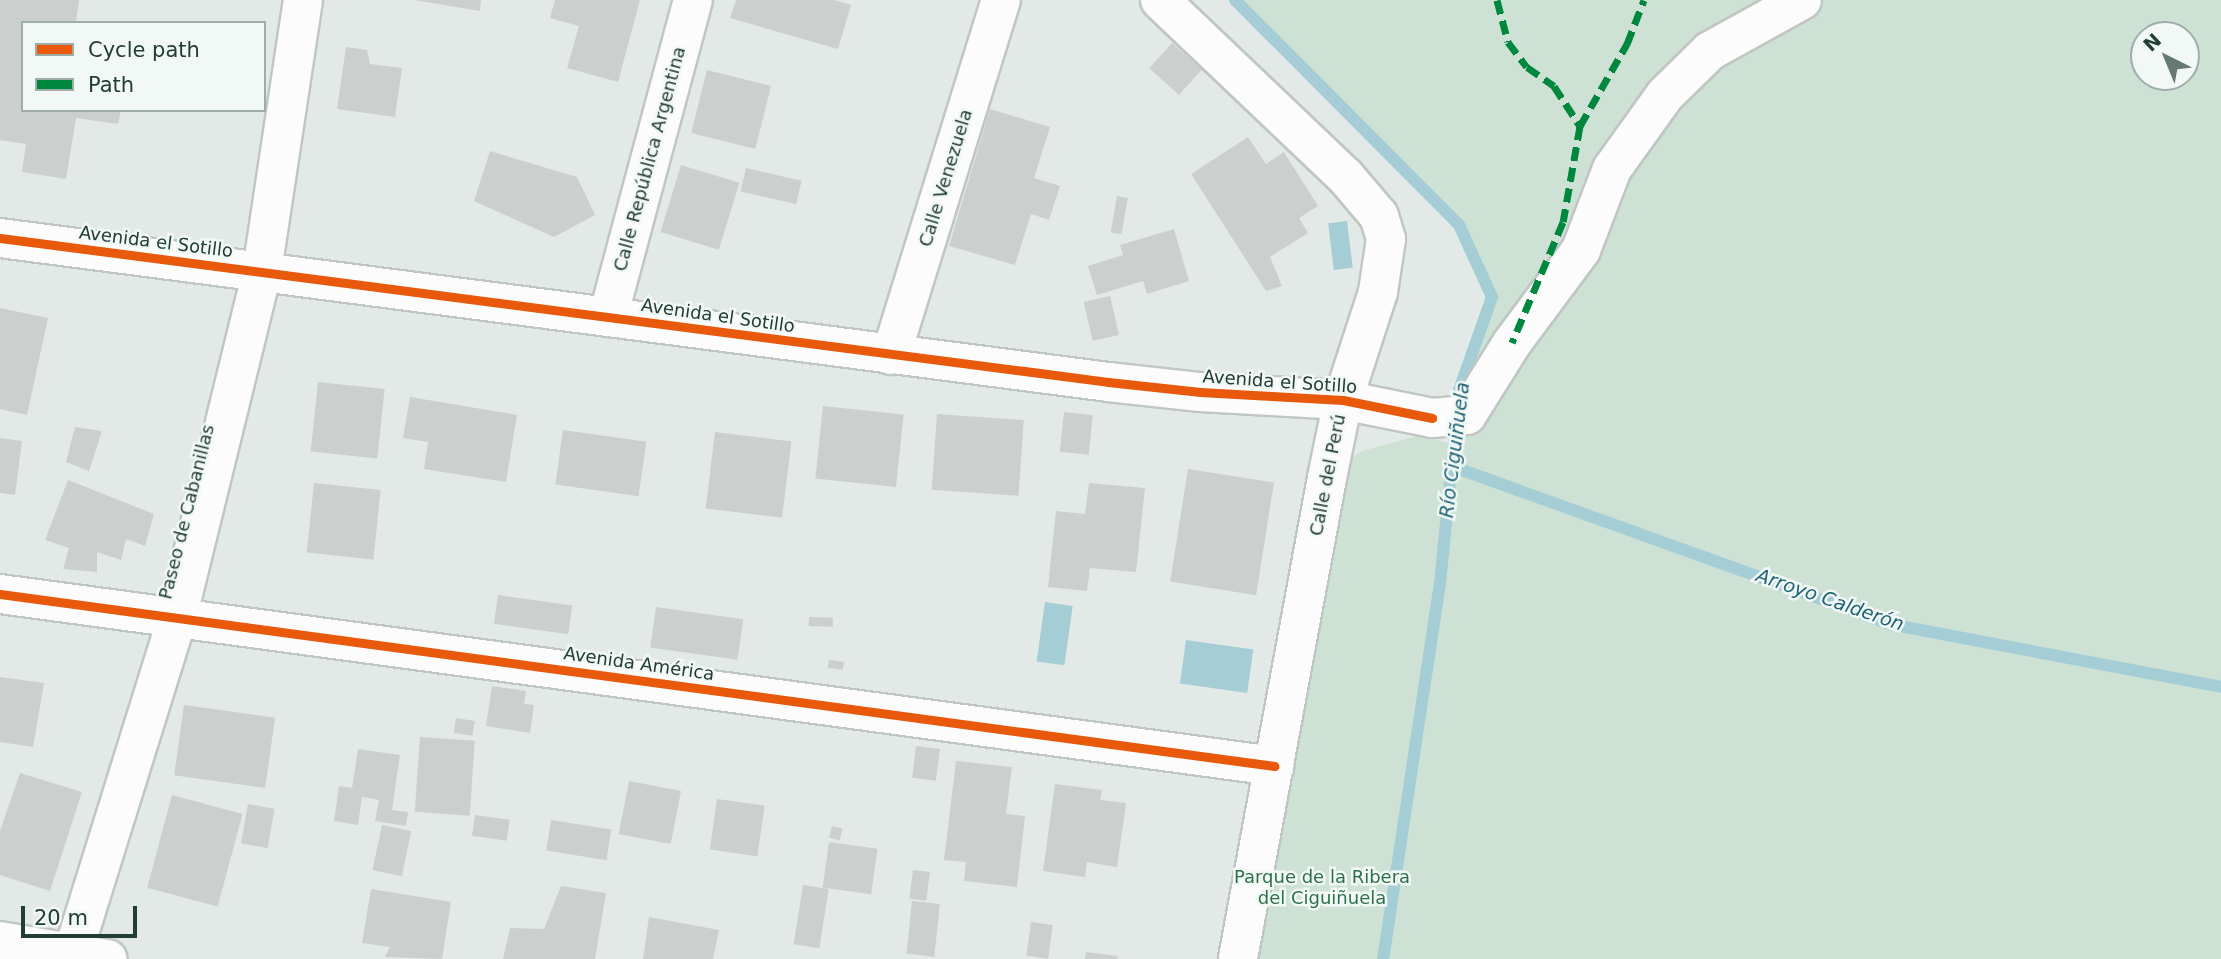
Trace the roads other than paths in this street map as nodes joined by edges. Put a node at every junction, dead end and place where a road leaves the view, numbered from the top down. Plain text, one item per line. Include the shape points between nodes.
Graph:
1 (303, 0) edge
2 (693, 0) edge
3 (1001, 0) edge
4 (1160, 0) edge
5 (1802, 0) edge
6 (0, 238) edge
7 (262, 271) junction
8 (608, 317) junction
9 (891, 355) junction
10 (1343, 400) junction
11 (0, 594) edge
12 (177, 618) junction
13 (1274, 766) junction
14 (0, 941) edge
15 (84, 957) edge
16 (1238, 959) edge

1 - 7 street, Paseo de Cabanillas
2 - 8 street, Calle República Argentina
3 - 9 street, Calle Venezuela
4 - 10 street, Calle del Perú via 1345,176 1379,216 1386,239 1378,292
5 - 10 street, Avenida el Sotillo via 1710,51 1665,95 1612,169 1581,250 1512,343 1449,416
6 - 7 street, Avenida el Sotillo
7 - 8 street, Avenida el Sotillo
7 - 12 street, Paseo de Cabanillas
8 - 9 street, Avenida el Sotillo
9 - 10 street, Avenida el Sotillo via 1187,391
10 - 13 street, Calle del Perú
11 - 12 street, Avenida América
12 - 13 street, Avenida América
12 - 15 street, Paseo de Cabanillas
13 - 16 street, Calle del Perú
14 - 15 street

